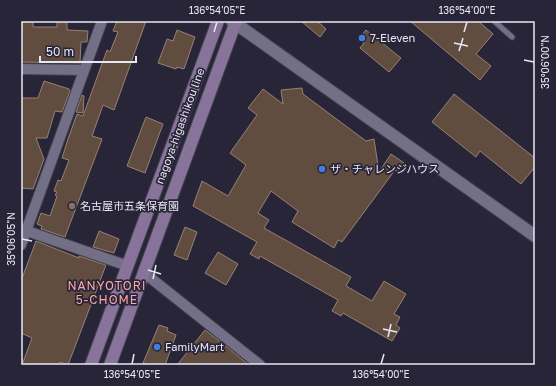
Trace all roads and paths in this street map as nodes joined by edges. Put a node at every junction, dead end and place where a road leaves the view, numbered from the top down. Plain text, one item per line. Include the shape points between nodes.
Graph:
1 (102, 21) edge
2 (218, 21) edge
3 (494, 21) edge
4 (235, 22) edge
5 (512, 37) dead end
6 (21, 69) edge
7 (84, 70) junction
8 (24, 231) edge
9 (535, 236) edge
10 (21, 245) edge
11 (128, 266) junction
12 (143, 272) junction
13 (91, 365) edge
14 (110, 365) edge
15 (260, 365) edge

1 - 7 street
2 - 11 main road, nagoya-higashikou line
3 - 5 lane
4 - 9 street
4 - 12 main road, nagoya-higashikou line
6 - 7 street
7 - 8 street
8 - 10 street
8 - 11 street
11 - 13 main road, nagoya-higashikou line
12 - 14 main road, nagoya-higashikou line
12 - 15 street

